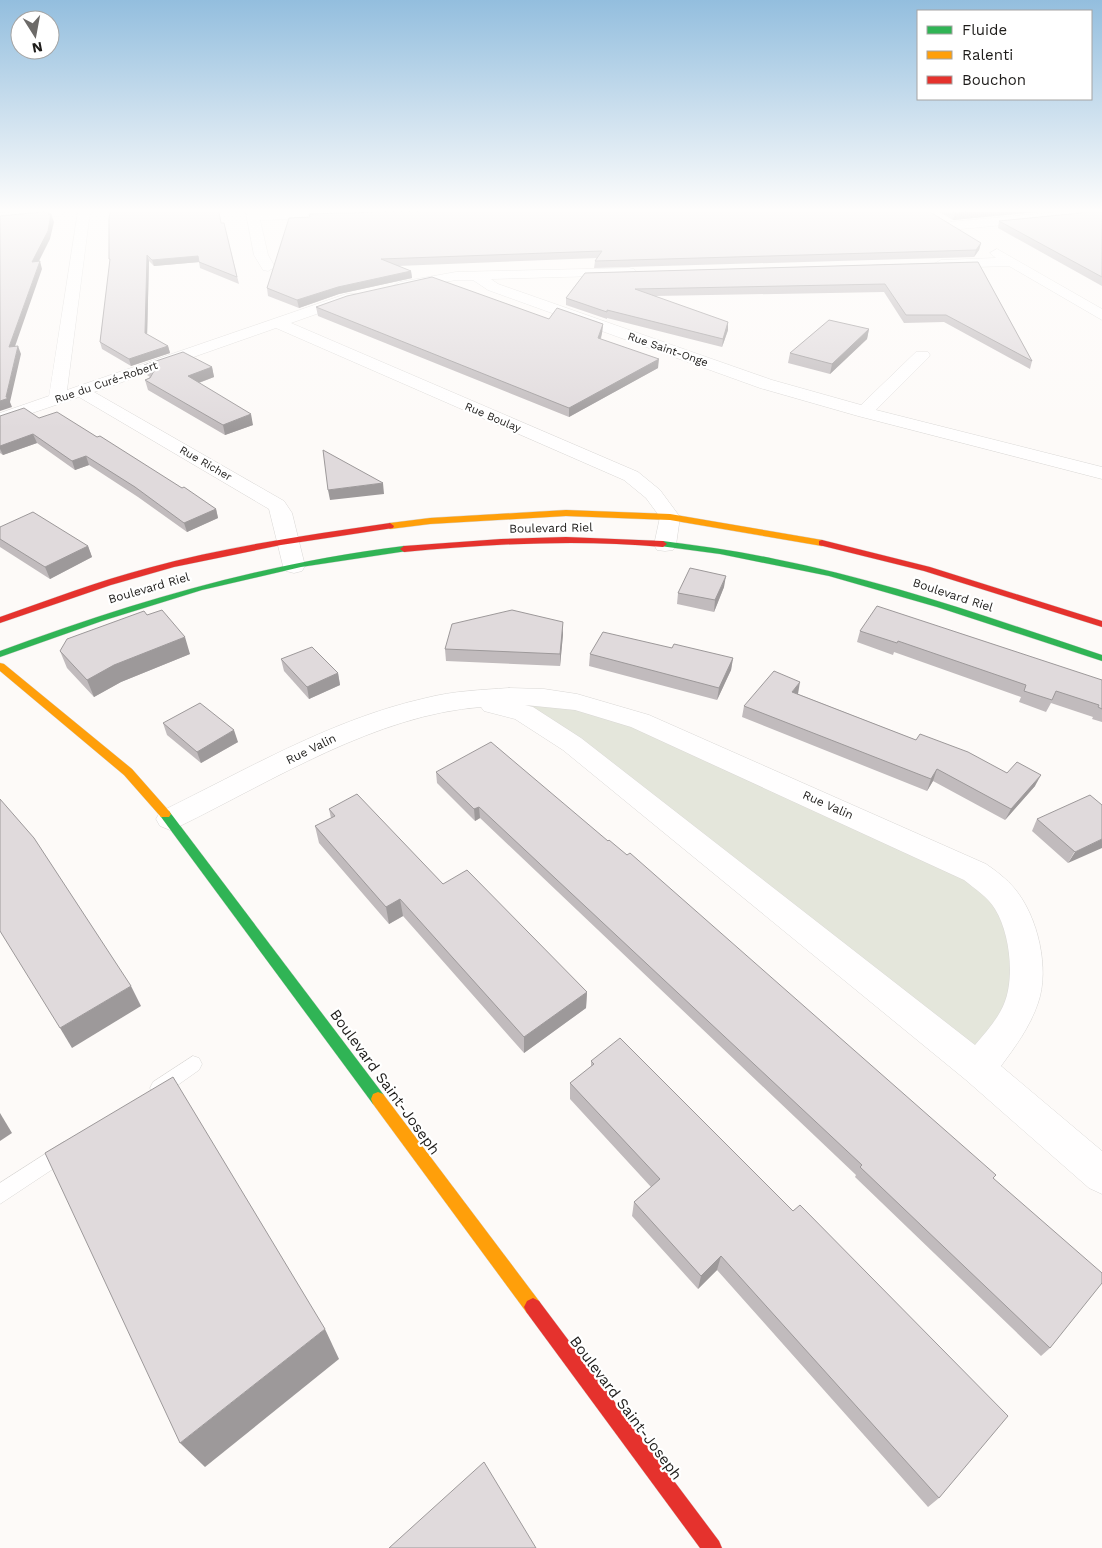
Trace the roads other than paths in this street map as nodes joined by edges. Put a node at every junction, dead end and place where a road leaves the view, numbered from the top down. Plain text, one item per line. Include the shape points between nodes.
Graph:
1 (73, 284) edge
2 (409, 284) edge
3 (488, 284) edge
4 (1050, 284) edge
5 (385, 289) edge
6 (367, 293) edge
7 (1102, 314) edge
8 (278, 323) junction
9 (922, 355) dead end
10 (80, 390) junction
11 (56, 399) junction
12 (864, 412) junction
13 (0, 419) edge
14 (1102, 473) edge
15 (670, 517) junction
16 (288, 540) junction
17 (665, 545) junction
18 (294, 566) junction
19 (0, 620) edge
20 (1102, 624) edge
21 (0, 654) edge
22 (1102, 658) edge
23 (0, 666) edge
24 (460, 700) junction
25 (170, 819) junction
26 (193, 1064) dead end
27 (978, 1069) junction
28 (145, 1097) edge
29 (81, 1140) edge
30 (1102, 1175) edge
31 (0, 1194) edge
32 (712, 1548) edge

1 - 11 street
2 - 5 street
3 - 12 street, Rue Saint-Onge via 766,384
4 - 7 street
6 - 8 street, Rue du Curé-Robert
8 - 10 street, Rue du Curé-Robert
8 - 15 street, Rue Boulay via 631,476 655,494
9 - 12 street
10 - 11 street, Rue du Curé-Robert
10 - 16 street, Rue Richer via 277,506 282,513
11 - 13 street, Rue du Curé-Robert
12 - 14 street, Rue Saint-Onge
15 - 16 street, Boulevard Riel via 566,513 470,517
15 - 17 street
15 - 20 street, Boulevard Riel via 874,555
16 - 18 street, Rue Richer
16 - 19 street, Boulevard Riel via 173,564 90,588
17 - 18 street, Boulevard Riel via 565,540 470,543
17 - 22 street, Boulevard Riel via 823,572 873,584
18 - 21 street, Boulevard Riel via 108,614
23 - 25 street, Boulevard Saint-Joseph via 128,772
24 - 25 street, Rue Valin via 394,714 352,728
24 - 27 street, Rue Valin via 524,713 566,739
24 - 27 street, Rue Valin via 544,697 577,702 640,721 975,872 1006,901 1024,947 1026,982 1022,1002 1011,1024
25 - 32 street, Boulevard Saint-Joseph
26 - 28 lane
27 - 30 street, Rue Valin
29 - 31 lane

